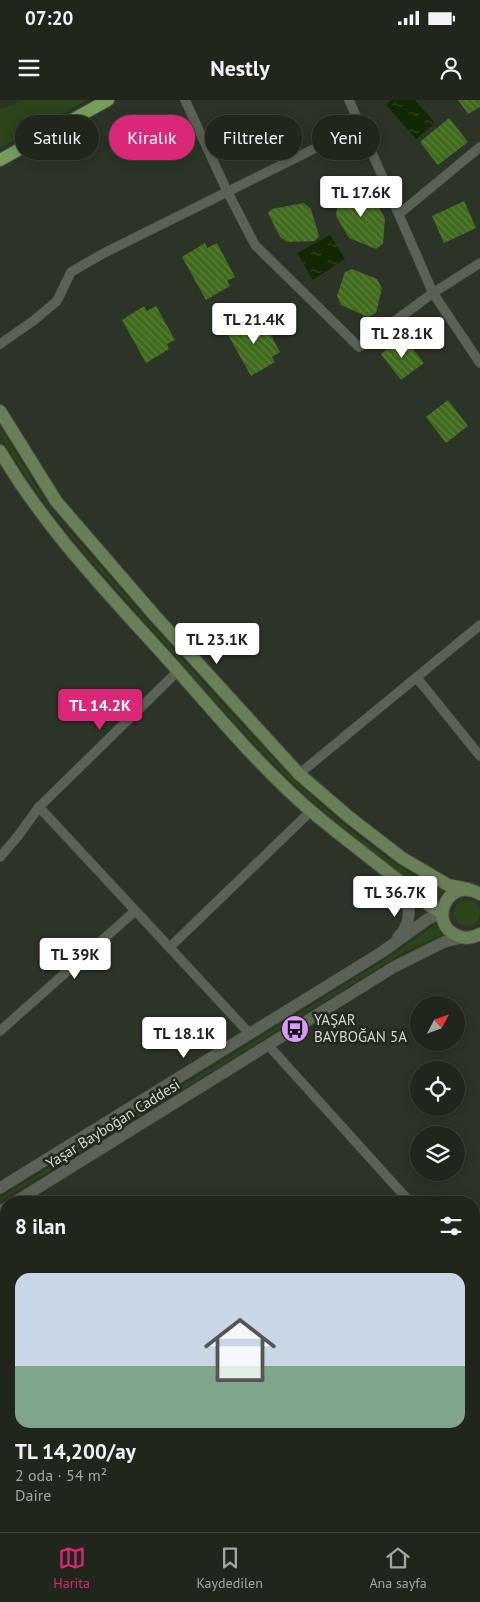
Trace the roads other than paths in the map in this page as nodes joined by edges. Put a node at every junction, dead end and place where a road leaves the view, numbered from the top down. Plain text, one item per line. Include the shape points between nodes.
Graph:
1 (108, 100) edge
2 (185, 100) edge
3 (349, 100) edge
4 (355, 115) edge
5 (480, 148) edge
6 (312, 149) edge
7 (0, 160) edge
8 (375, 160) edge
9 (227, 191) junction
10 (399, 214) junction
11 (480, 263) edge
12 (433, 293) junction
13 (0, 344) edge
14 (480, 363) edge
15 (0, 412) edge
16 (0, 451) edge
17 (480, 625) edge
18 (178, 671) junction
19 (417, 678) junction
20 (480, 756) edge
21 (299, 774) junction
22 (39, 807) junction
23 (311, 811) junction
24 (0, 857) edge
25 (398, 880) junction
26 (474, 888) edge
27 (480, 894) edge
28 (135, 911) junction
29 (442, 912) junction
30 (480, 934) edge
31 (461, 938) junction
32 (480, 943) edge
33 (170, 947) junction
34 (382, 952) junction
35 (0, 1031) edge
36 (250, 1034) junction
37 (268, 1045) junction
38 (0, 1188) edge
39 (24, 1196) edge
40 (405, 1196) edge

1 - 7 main road
2 - 9 street
3 - 4 street
5 - 10 street
6 - 9 street
8 - 10 street
9 - 12 street via 255,245 359,346
9 - 13 street via 71,272 57,301
10 - 12 street
11 - 12 street
12 - 14 street
15 - 21 main road via 56,501
16 - 18 main road via 67,546
17 - 19 street
18 - 22 street
18 - 23 main road via 252,753
19 - 20 street
19 - 21 street
21 - 26 main road via 402,858 448,885
22 - 24 street
22 - 28 street
23 - 25 main road
23 - 33 street
25 - 29 main road
25 - 34 street via 406,893 410,914 404,931
26 - 27 main road
26 - 29 main road via 453,893 447,898
28 - 33 street
28 - 35 street
29 - 31 main road via 447,928
29 - 34 street, Yaşar Bayboğan Caddesi
30 - 31 main road
31 - 32 main road
31 - 37 street, Yaşar Bayboğan Caddesi via 444,942 394,967
33 - 36 street
34 - 36 street, Yaşar Bayboğan Caddesi
36 - 38 street, Yaşar Bayboğan Caddesi
37 - 39 street, Yaşar Bayboğan Caddesi
37 - 40 street

